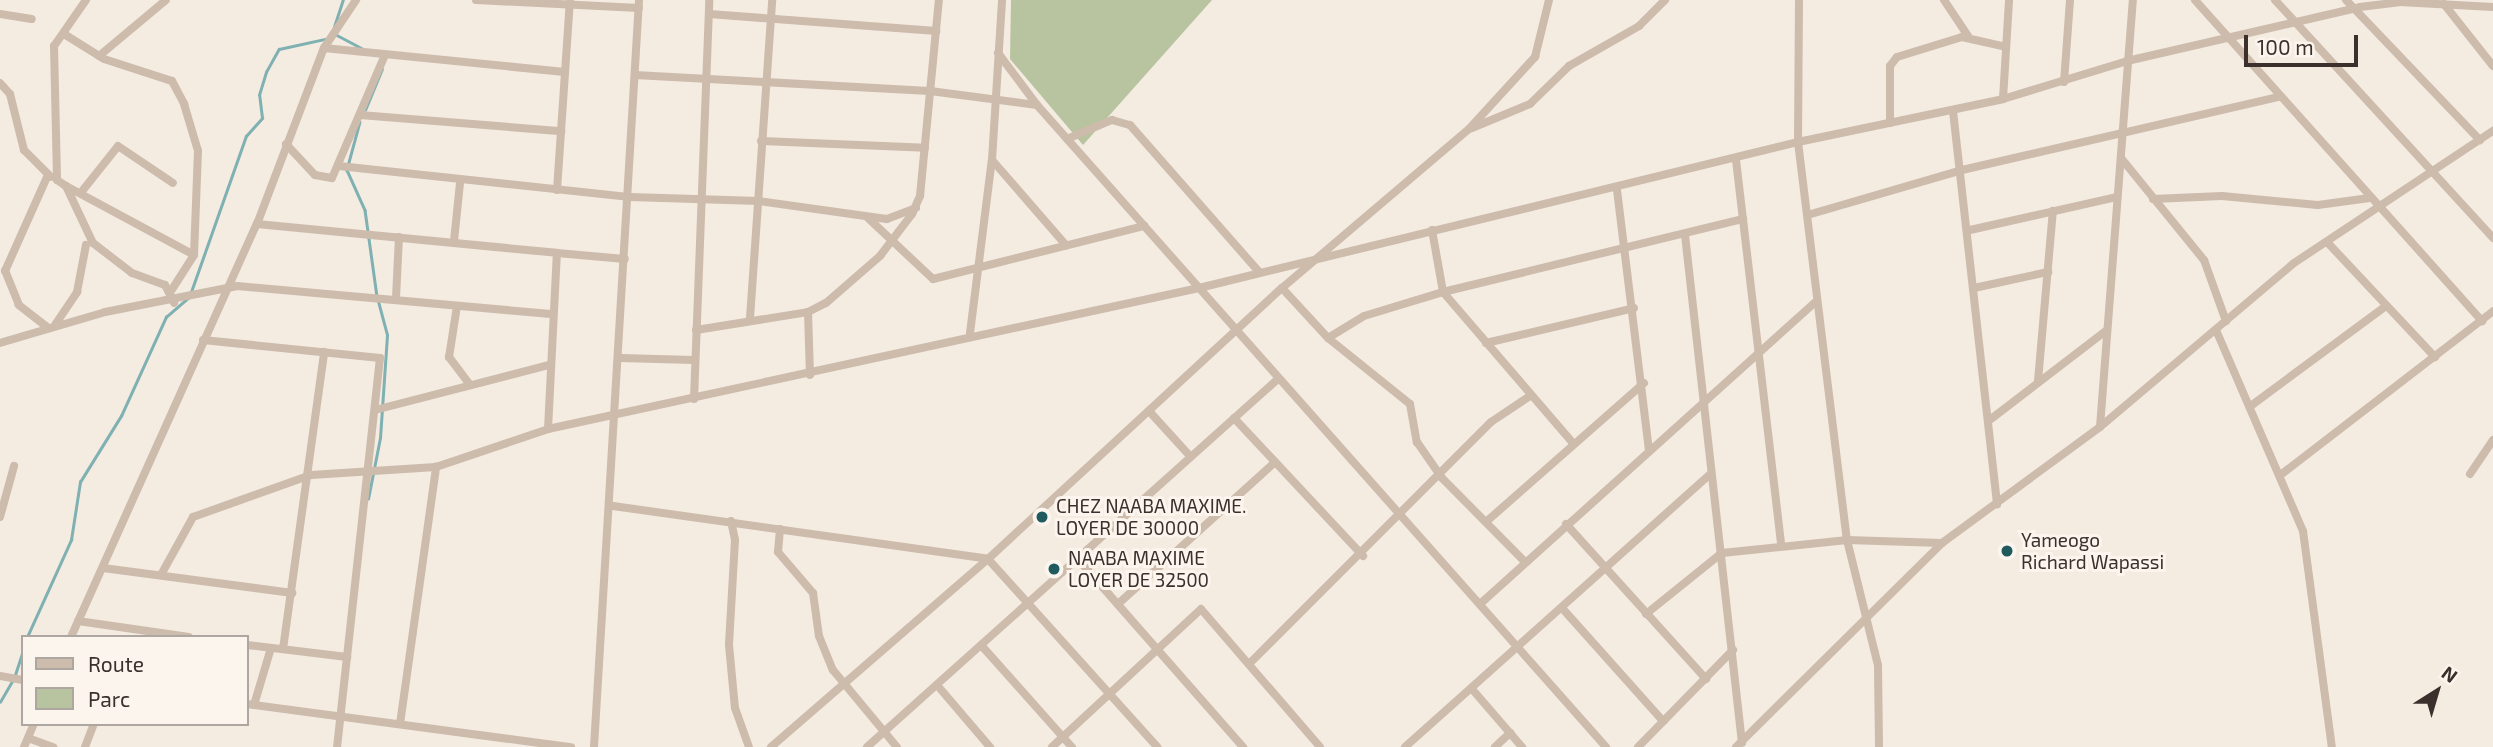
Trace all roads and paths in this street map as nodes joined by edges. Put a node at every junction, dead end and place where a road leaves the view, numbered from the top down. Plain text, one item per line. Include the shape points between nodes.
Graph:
1 (76, 0) edge
2 (166, 0) edge
3 (356, 0) edge
4 (476, 0) edge
5 (709, 0) edge
6 (772, 0) edge
7 (939, 0) edge
8 (1002, 0) edge
9 (1549, 0) edge
10 (1665, 0) edge
11 (1799, 0) edge
12 (1944, 0) edge
13 (2009, 0) edge
14 (2070, 0) edge
15 (2133, 0) edge
16 (2195, 0) edge
17 (2274, 0) edge
18 (2346, 0) edge
19 (509, 1) edge
20 (85, 2) edge
21 (570, 4) edge
22 (639, 4) edge
23 (2444, 5) junction
24 (2360, 7) junction
25 (2493, 7) edge
26 (0, 14) edge
27 (709, 14) junction
28 (771, 18) junction
29 (32, 19) dead end
30 (2295, 24) junction
31 (936, 31) junction
32 (64, 34) junction
33 (1968, 36) junction
34 (2228, 40) junction
35 (2006, 47) junction
36 (324, 48) junction
37 (998, 53) junction
38 (386, 55) junction
39 (99, 56) junction
40 (2127, 61) junction
41 (2493, 66) edge
42 (565, 72) junction
43 (635, 75) junction
44 (705, 80) junction
45 (767, 82) junction
46 (2064, 82) junction
47 (0, 83) edge
48 (930, 91) junction
49 (994, 97) junction
50 (2279, 97) junction
51 (2003, 99) junction
52 (1037, 105) junction
53 (1953, 111) junction
54 (360, 116) junction
55 (1890, 123) junction
56 (1469, 129) junction
57 (561, 131) junction
58 (2493, 131) edge
59 (2123, 134) junction
60 (1067, 139) junction
61 (2480, 140) junction
62 (761, 141) junction
63 (1798, 142) junction
64 (286, 144) junction
65 (925, 148) junction
66 (2121, 158) junction
67 (992, 160) junction
68 (1736, 160) junction
69 (338, 166) junction
70 (1962, 170) junction
71 (2435, 174) junction
72 (48, 175) junction
73 (57, 180) junction
74 (173, 183) dead end
75 (460, 183) junction
76 (66, 186) junction
77 (83, 190) junction
78 (557, 190) junction
79 (1617, 190) junction
80 (630, 197) junction
81 (2117, 197) junction
82 (2370, 198) junction
83 (2153, 199) junction
84 (698, 200) junction
85 (759, 201) junction
86 (916, 208) junction
87 (2381, 210) junction
88 (2053, 211) junction
89 (1811, 214) junction
90 (866, 217) junction
91 (1743, 219) junction
92 (257, 224) junction
93 (1144, 226) junction
94 (1432, 230) junction
95 (1969, 230) junction
96 (2491, 232) edge
97 (1685, 235) junction
98 (399, 237) junction
99 (895, 237) junction
100 (454, 241) junction
101 (2326, 242) junction
102 (86, 245) dead end
103 (1066, 245) junction
104 (1626, 250) junction
105 (556, 253) junction
106 (1320, 254) junction
107 (194, 255) junction
108 (625, 259) junction
109 (976, 269) junction
110 (1259, 272) junction
111 (2048, 272) junction
112 (1199, 288) junction
113 (1282, 288) junction
114 (1974, 288) junction
115 (228, 290) junction
116 (171, 291) junction
117 (1443, 292) junction
118 (396, 298) junction
119 (1817, 301) junction
120 (174, 303) junction
121 (457, 306) junction
122 (2386, 306) junction
123 (1634, 308) junction
124 (808, 312) junction
125 (2493, 312) edge
126 (551, 314) junction
127 (750, 318) junction
128 (2226, 321) junction
129 (2482, 321) junction
130 (51, 326) junction
131 (696, 330) junction
132 (2107, 330) junction
133 (2216, 330) junction
134 (1238, 331) junction
135 (970, 333) junction
136 (1328, 338) junction
137 (203, 340) junction
138 (0, 343) edge
139 (1486, 343) junction
140 (324, 352) junction
141 (1757, 355) junction
142 (2435, 357) junction
143 (620, 358) junction
144 (694, 360) junction
145 (549, 365) junction
146 (810, 374) junction
147 (1279, 378) junction
148 (2038, 382) junction
149 (1644, 383) junction
150 (470, 385) junction
151 (1530, 397) junction
152 (694, 399) junction
153 (1705, 402) junction
154 (2252, 405) junction
155 (375, 410) junction
156 (1149, 411) junction
157 (619, 415) junction
158 (1234, 418) junction
159 (1991, 419) junction
160 (2100, 427) junction
161 (548, 429) junction
162 (2493, 440) edge
163 (1572, 442) junction
164 (1649, 449) junction
165 (1190, 456) junction
166 (1275, 462) junction
167 (13, 466) dead end
168 (436, 467) junction
169 (2283, 473) junction
170 (1710, 474) junction
171 (2470, 474) dead end
172 (311, 475) junction
173 (367, 475) junction
174 (1442, 478) junction
175 (1997, 505) junction
176 (613, 506) junction
177 (0, 517) edge
178 (1403, 517) junction
179 (731, 521) junction
180 (1487, 521) junction
181 (1566, 524) junction
182 (780, 529) junction
183 (1847, 540) junction
184 (1942, 543) junction
185 (1781, 545) junction
186 (1722, 554) junction
187 (1363, 556) junction
188 (1077, 558) junction
189 (988, 559) junction
190 (1525, 562) junction
191 (1605, 567) junction
192 (103, 568) junction
193 (162, 573) junction
194 (292, 593) junction
195 (1028, 601) junction
196 (1118, 604) junction
197 (1480, 604) junction
198 (1562, 608) junction
199 (1646, 614) junction
200 (1867, 618) junction
201 (78, 621) junction
202 (72, 635) edge
203 (176, 635) edge
204 (248, 645) edge
205 (981, 645) junction
206 (271, 648) junction
207 (283, 649) junction
208 (1157, 649) junction
209 (1519, 649) junction
210 (1733, 650) junction
211 (347, 657) junction
212 (1249, 664) junction
213 (0, 676) edge
214 (1706, 678) junction
215 (21, 680) edge
216 (937, 685) junction
217 (843, 688) junction
218 (1472, 689) junction
219 (1111, 693) junction
220 (250, 704) edge
221 (340, 715) junction
222 (1663, 721) junction
223 (400, 724) junction
224 (33, 726) edge
225 (93, 726) edge
226 (884, 732) junction
227 (1510, 733) junction
228 (1063, 737) junction
229 (29, 738) junction
230 (1740, 745) edge
231 (1318, 746) edge
232 (24, 747) edge
233 (52, 747) edge
234 (85, 747) edge
235 (337, 747) edge
236 (572, 747) edge
237 (594, 747) edge
238 (750, 747) edge
239 (771, 747) edge
240 (867, 747) edge
241 (897, 747) edge
242 (990, 747) edge
243 (1052, 747) edge
244 (1072, 747) edge
245 (1157, 747) edge
246 (1243, 747) edge
247 (1405, 747) edge
248 (1495, 747) edge
249 (1522, 747) edge
250 (1606, 747) edge
251 (1638, 747) edge
252 (1879, 747) edge
253 (2332, 747) edge

1 - 20 street
2 - 39 street
3 - 36 street
4 - 19 street
5 - 27 street
6 - 28 street
7 - 31 street
8 - 37 street
9 - 56 street via 1535,57
10 - 56 street via 1639,26 1569,66 1530,104
11 - 63 street
12 - 33 street
13 - 35 street
14 - 46 street
15 - 40 street
16 - 34 street
17 - 30 street
18 - 24 street
19 - 21 street
20 - 32 street
21 - 22 street
21 - 42 street
22 - 43 street
23 - 24 street
23 - 25 street
23 - 41 street
24 - 30 street
24 - 61 street
26 - 29 street
27 - 28 street
27 - 44 street
28 - 31 street
28 - 45 street
30 - 34 street
30 - 71 street
31 - 48 street
32 - 39 street
32 - 73 street via 54,52
33 - 35 street
33 - 55 street via 1892,62
34 - 40 street
34 - 50 street
35 - 51 street
36 - 38 street
36 - 64 street
37 - 49 street
37 - 52 street
38 - 42 street
38 - 54 street
39 - 107 street via 172,80 184,104 198,151
40 - 46 street
40 - 59 street
42 - 57 street
43 - 44 street
43 - 80 street
44 - 45 street
44 - 84 street
45 - 48 street
45 - 62 street
46 - 51 street
47 - 72 street via 10,94 24,150
48 - 49 street
48 - 65 street
49 - 52 street
49 - 67 street
50 - 59 street
50 - 82 street
51 - 53 street
52 - 60 street
53 - 55 street
53 - 70 street
54 - 57 street
54 - 69 street
55 - 63 street
56 - 106 street
57 - 78 street
58 - 61 street
59 - 66 street
59 - 70 street
60 - 93 street
60 - 110 street via 1112,120 1130,125
61 - 71 street
62 - 65 street
62 - 85 street
63 - 68 street
63 - 89 street
64 - 69 street via 319,177 331,179
64 - 92 street
65 - 86 street
66 - 81 street
66 - 83 street
67 - 103 street
67 - 109 street
68 - 79 street
68 - 91 street
69 - 75 street
70 - 89 street
70 - 95 street
71 - 87 street
71 - 96 street
72 - 73 street
72 - 130 street via 5,271 19,305
73 - 76 street
74 - 77 street via 118,146
75 - 78 street
75 - 100 street
76 - 77 street
76 - 116 street via 93,243
77 - 107 street via 155,238
78 - 80 street
79 - 94 street
79 - 104 street
80 - 84 street
80 - 108 street
81 - 88 street
81 - 132 street
82 - 83 street via 2318,205 2222,196
82 - 87 street
83 - 128 street via 2204,260
84 - 85 street
84 - 131 street
85 - 90 street
85 - 127 street
86 - 90 street via 897,217
86 - 99 street
87 - 101 street
87 - 129 street
88 - 95 street
88 - 111 street
89 - 119 street
90 - 99 street
91 - 97 street
91 - 141 street
92 - 98 street
92 - 115 street
93 - 103 street
93 - 112 street
94 - 106 street
94 - 117 street
95 - 114 street
97 - 104 street
97 - 153 street
98 - 100 street
98 - 118 street
99 - 109 street via 918,270 933,279
99 - 124 street via 857,279
100 - 105 street
101 - 122 street
101 - 128 street
102 - 130 street via 77,292
103 - 109 street
104 - 117 street
104 - 123 street
105 - 108 street
105 - 126 street
106 - 110 street
106 - 113 street
107 - 116 street
108 - 143 street
109 - 135 street
110 - 112 street
111 - 114 street
111 - 148 street
112 - 134 street
112 - 135 street
113 - 134 street
113 - 136 street
114 - 159 street
115 - 118 street via 248,285
115 - 120 street
115 - 137 street
116 - 120 street
117 - 136 street via 1364,316
117 - 139 street
118 - 121 street
119 - 141 street
119 - 183 street
120 - 130 street
121 - 126 street
121 - 150 street via 449,357
122 - 142 street
122 - 154 street
123 - 139 street
123 - 149 street
124 - 127 street
124 - 146 street
125 - 129 street
126 - 145 street
127 - 131 street
128 - 133 street
129 - 142 street
130 - 138 street
131 - 144 street
132 - 148 street
132 - 160 street
133 - 154 street
133 - 160 street
134 - 147 street
134 - 156 street
135 - 146 street
136 - 174 street via 1410,404 1417,442
137 - 140 street
137 - 192 street
139 - 151 street
140 - 155 street via 380,358
140 - 172 street
141 - 153 street
141 - 185 street
142 - 169 street
143 - 144 street
143 - 157 street
144 - 152 street
145 - 150 street
145 - 161 street
146 - 152 street
147 - 158 street
147 - 178 street
148 - 159 street
149 - 163 street
149 - 164 street
150 - 155 street
151 - 163 street
151 - 174 street via 1491,422
152 - 157 street
153 - 164 street
153 - 170 street
154 - 169 street
155 - 173 street
156 - 165 street
156 - 189 street
157 - 161 street
157 - 176 street
158 - 165 street
158 - 166 street
159 - 175 street
160 - 175 street
161 - 168 street
162 - 171 street
163 - 180 street
164 - 181 street
165 - 188 street
166 - 187 street
166 - 196 street
167 - 177 street
168 - 173 street
168 - 223 street
169 - 253 street via 2303,531
170 - 186 street
170 - 191 street
172 - 173 street
172 - 193 street via 193,517
172 - 194 street
173 - 211 street
174 - 178 street
174 - 180 street
175 - 184 street
176 - 179 street
176 - 237 street
178 - 187 street
178 - 197 street
179 - 182 street
179 - 238 street via 735,540 729,645 735,708
180 - 190 street
181 - 190 street
181 - 191 street
182 - 189 street
182 - 217 street via 778,552 813,593 820,642
183 - 184 street
183 - 185 street
183 - 200 street
184 - 200 street
185 - 186 street
186 - 199 street
186 - 210 street
187 - 212 street
188 - 195 street
188 - 196 street
189 - 195 street
189 - 217 street
190 - 197 street
191 - 198 street
191 - 199 street
192 - 193 street
192 - 201 street
193 - 194 street
194 - 207 street
195 - 205 street
195 - 219 street
196 - 208 street
197 - 209 street
198 - 209 street
198 - 222 street
199 - 214 street
200 - 230 street
200 - 252 street via 1878,665
201 - 202 street
201 - 203 street
204 - 206 street
205 - 216 street
205 - 228 street
206 - 207 street
206 - 220 street
207 - 211 street
208 - 212 street via 1205,609
208 - 219 street
208 - 246 street
209 - 218 street
209 - 250 street
210 - 214 street
210 - 230 street
211 - 221 street
212 - 231 street
213 - 215 street
214 - 222 street
216 - 226 street
216 - 242 street
217 - 226 street
217 - 239 street
218 - 227 street
218 - 247 street
219 - 228 street
219 - 245 street
220 - 221 street
221 - 223 street
221 - 235 street
222 - 251 street
223 - 236 street
224 - 229 street
225 - 234 street
226 - 240 street
226 - 241 street
227 - 248 street
227 - 249 street
228 - 243 street
228 - 244 street
229 - 232 street
229 - 233 street

